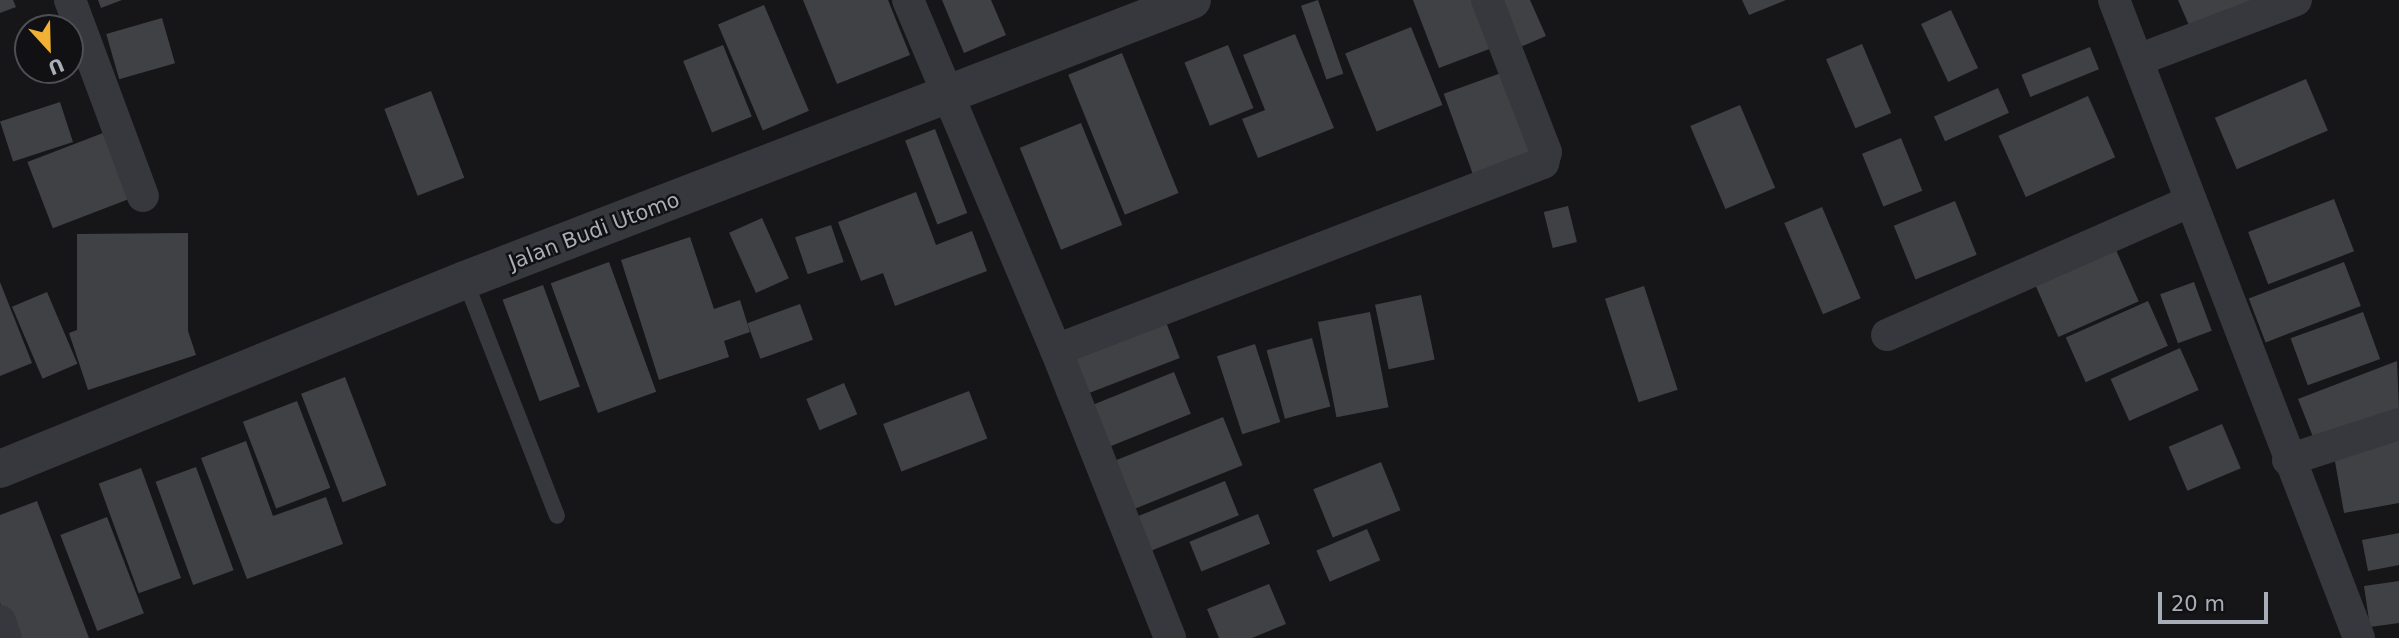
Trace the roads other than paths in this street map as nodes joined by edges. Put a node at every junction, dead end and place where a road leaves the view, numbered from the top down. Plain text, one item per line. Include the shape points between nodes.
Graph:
1 (70, 0) edge
2 (908, 0) edge
3 (1191, 0) edge
4 (1487, 0) edge
5 (2114, 0) edge
6 (2296, 0) edge
7 (2138, 60) junction
8 (947, 97) junction
9 (143, 196) dead end
10 (2191, 201) junction
11 (464, 280) junction
12 (1886, 335) dead end
13 (1056, 350) junction
14 (2399, 425) edge
15 (2288, 460) junction
16 (0, 469) edge
17 (557, 516) dead end
18 (0, 621) edge
19 (6, 638) edge
20 (1170, 638) edge
21 (2359, 638) edge

1 - 9 street
2 - 8 street
3 - 8 street, Jalan Budi Utomo
4 - 13 street via 1546,152 1543,163
5 - 7 street
6 - 7 street
7 - 10 street
8 - 11 street, Jalan Budi Utomo
8 - 13 street
10 - 12 street
10 - 15 street
11 - 16 street, Jalan Budi Utomo
11 - 17 lane
13 - 20 street
14 - 15 street
15 - 21 street
18 - 19 street

